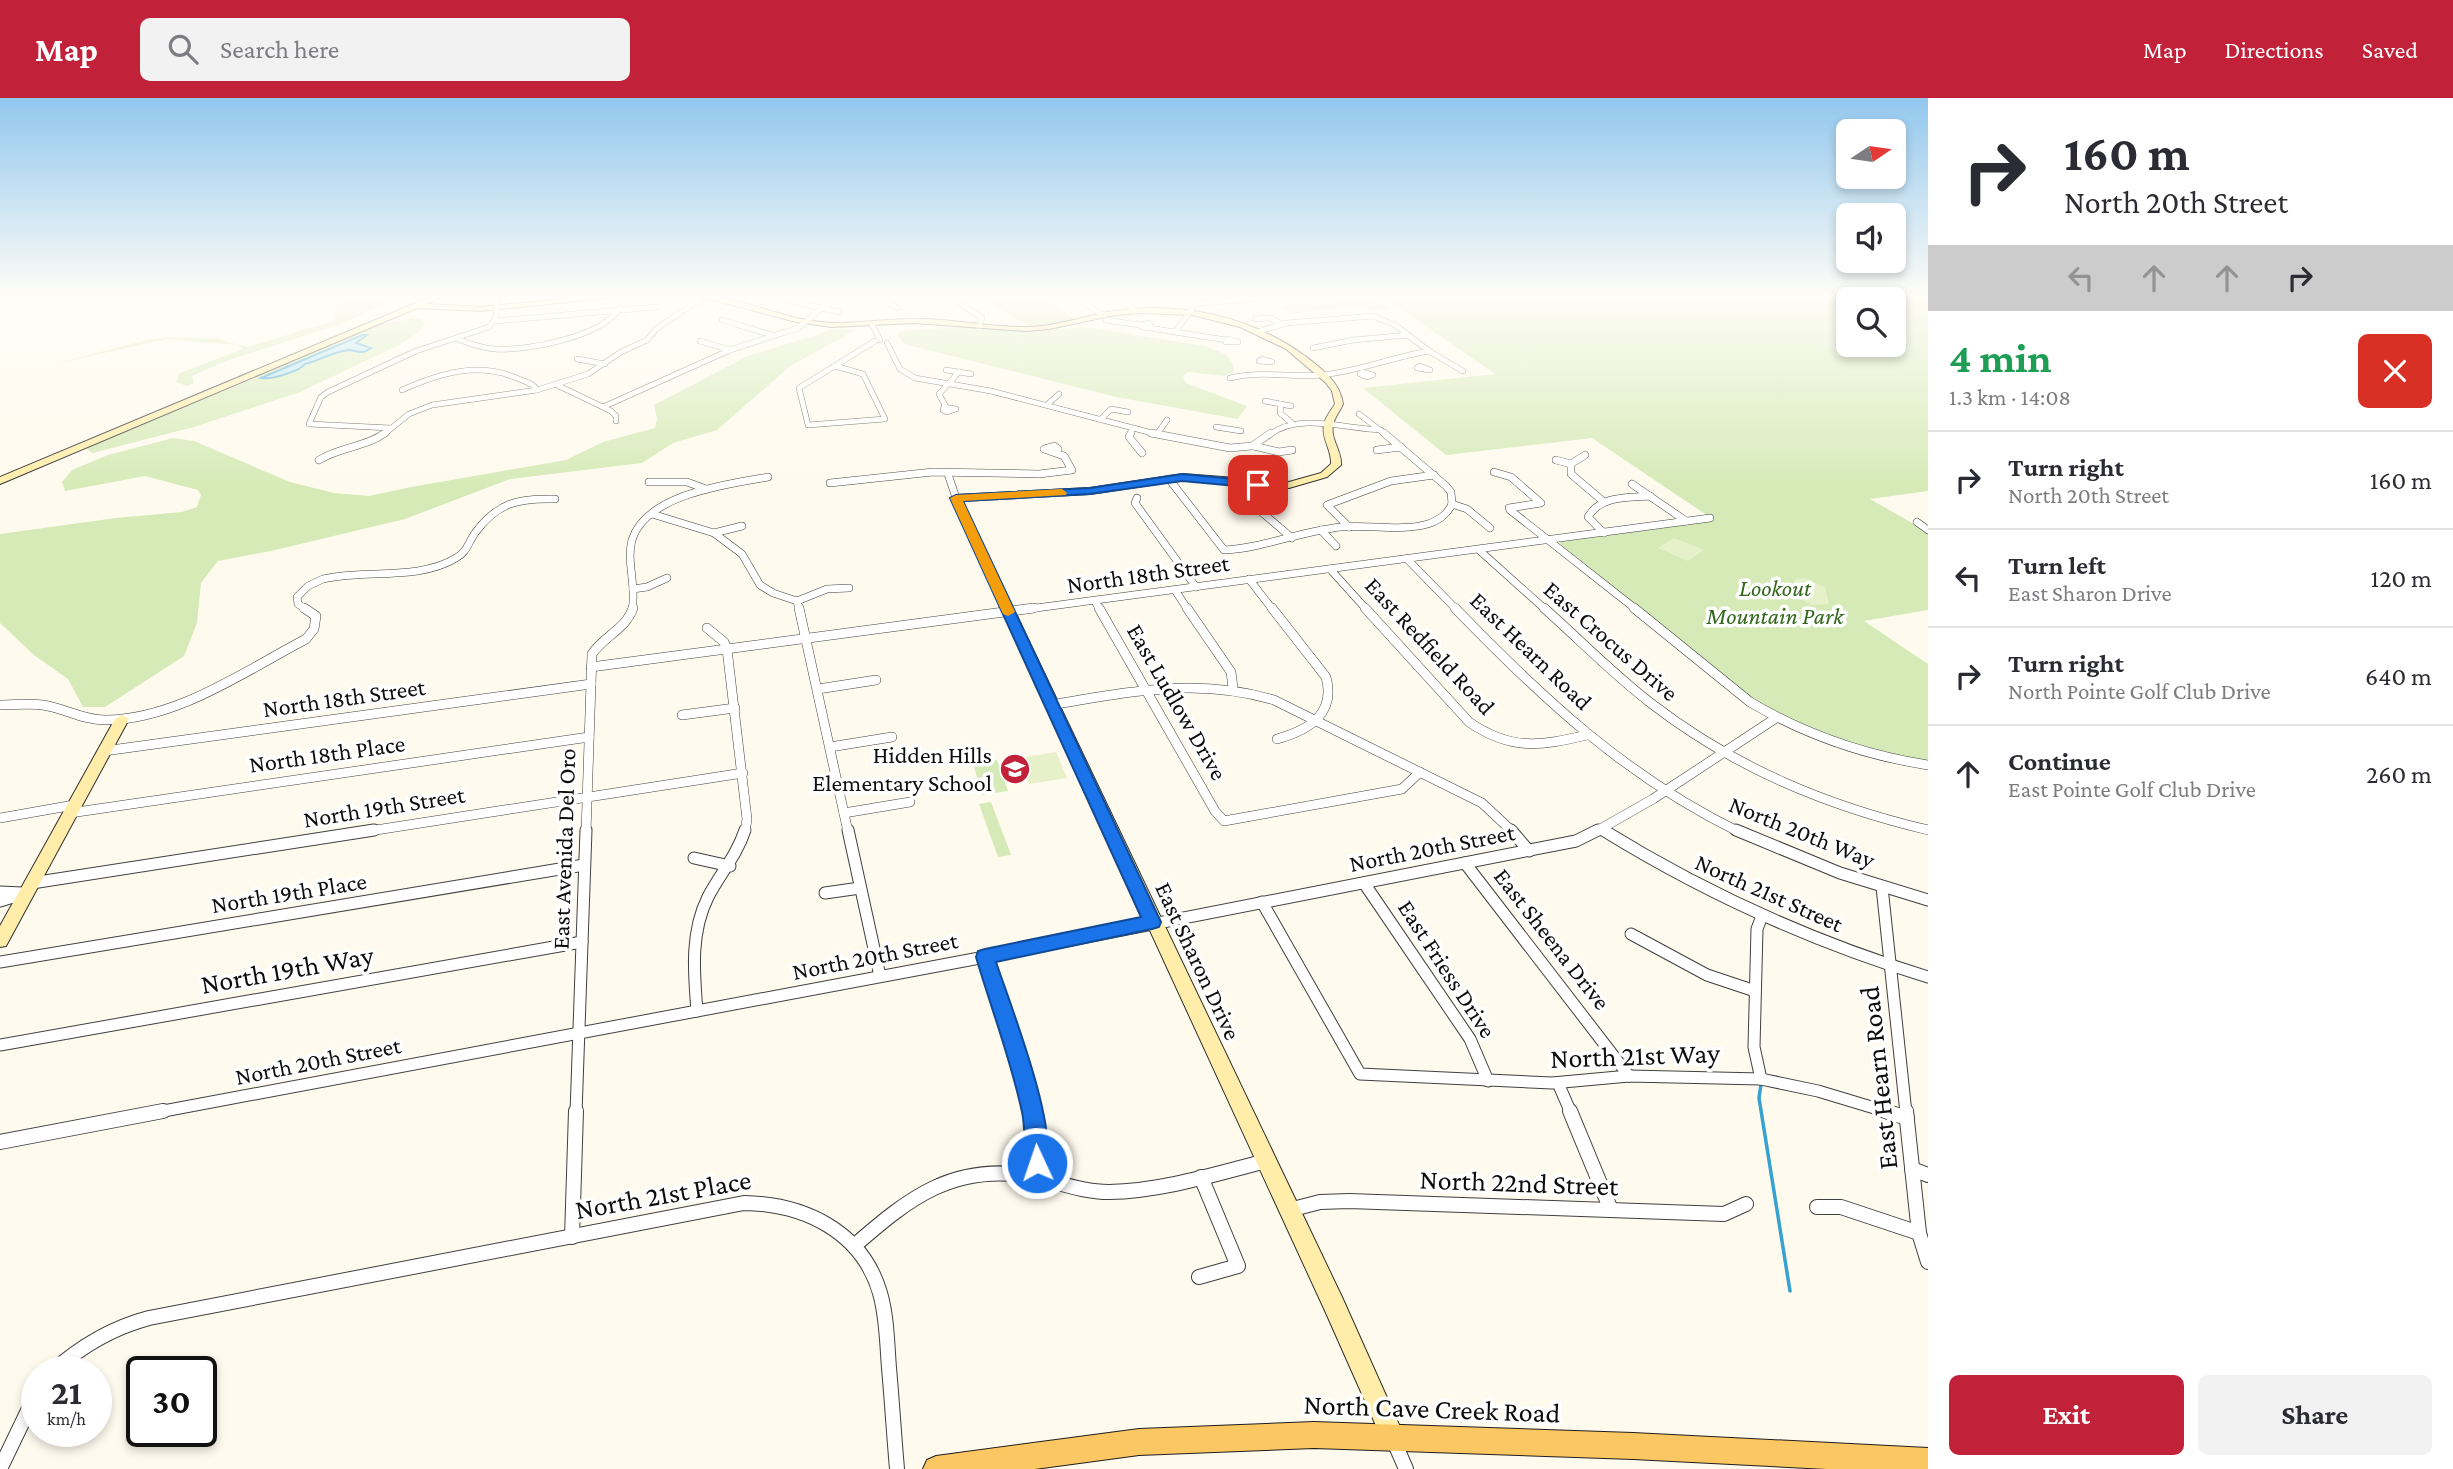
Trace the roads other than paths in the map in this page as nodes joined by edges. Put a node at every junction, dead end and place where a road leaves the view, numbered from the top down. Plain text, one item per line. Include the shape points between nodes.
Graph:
1 (280, 359) edge
2 (286, 359) edge
3 (399, 359) edge
4 (577, 359) dead end
5 (614, 359) edge
6 (710, 359) edge
7 (846, 359) edge
8 (893, 359) edge
9 (1304, 359) edge
10 (1391, 359) edge
11 (1405, 359) edge
12 (1443, 359) edge
13 (605, 364) junction
14 (1268, 364) dead end
15 (835, 366) junction
16 (1420, 366) dead end
17 (946, 370) dead end
18 (1463, 371) dead end
19 (959, 372) junction
20 (971, 374) dead end
21 (1273, 374) junction
22 (1323, 375) junction
23 (1230, 378) dead end
24 (557, 385) junction
25 (947, 385) junction
26 (402, 390) dead end
27 (537, 390) junction
28 (1059, 394) dead end
29 (1265, 401) dead end
30 (1281, 404) junction
31 (1047, 405) junction
32 (1291, 405) dead end
33 (603, 407) junction
34 (946, 407) dead end
35 (1128, 412) dead end
36 (1359, 414) dead end
37 (1167, 420) dead end
38 (616, 421) dead end
39 (1100, 421) junction
40 (1292, 424) junction
41 (1216, 427) dead end
42 (1328, 427) junction
43 (391, 428) junction
44 (1132, 429) junction
45 (1230, 429) junction
46 (1381, 430) junction
47 (1241, 431) dead end
48 (1157, 434) junction
49 (1219, 446) junction
50 (1254, 446) junction
51 (1230, 447) junction
52 (1401, 447) junction
53 (1292, 450) dead end
54 (1377, 450) dead end
55 (1056, 452) dead end
56 (1279, 452) junction
57 (1142, 453) dead end
58 (1585, 455) dead end
59 (1224, 459) dead end
60 (320, 460) dead end
61 (1556, 460) dead end
62 (1282, 462) dead end
63 (1571, 464) junction
64 (1494, 472) dead end
65 (0, 474) edge
66 (948, 474) junction
67 (1434, 475) junction
68 (768, 477) dead end
69 (1169, 479) junction
70 (0, 481) edge
71 (649, 482) dead end
72 (830, 482) dead end
73 (1632, 484) dead end
74 (706, 489) junction
75 (1251, 495) dead end
76 (1650, 496) junction
77 (956, 498) junction
78 (1137, 498) dead end
79 (555, 499) dead end
80 (1604, 502) junction
81 (1452, 504) junction
82 (652, 514) junction
83 (1710, 518) dead end
84 (1928, 520) edge
85 (1686, 521) junction
86 (742, 526) dead end
87 (1349, 527) junction
88 (1490, 528) dead end
89 (1321, 530) junction
90 (1928, 530) edge
91 (715, 533) junction
92 (1604, 533) junction
93 (1292, 538) junction
94 (1551, 540) junction
95 (1336, 546) dead end
96 (1479, 550) junction
97 (1406, 559) junction
98 (1330, 569) junction
99 (667, 578) dead end
100 (1250, 579) junction
101 (1196, 587) junction
102 (849, 588) dead end
103 (633, 589) junction
104 (1175, 590) junction
105 (797, 601) junction
106 (1095, 601) junction
107 (1008, 612) junction
108 (707, 628) dead end
109 (806, 639) junction
110 (727, 649) junction
111 (591, 667) junction
112 (876, 680) dead end
113 (590, 684) junction
114 (1233, 688) junction
115 (818, 689) junction
116 (1146, 691) junction
117 (0, 705) edge
118 (1051, 705) junction
119 (735, 708) junction
120 (682, 715) dead end
121 (1776, 718) junction
122 (122, 719) junction
123 (1314, 720) junction
124 (1587, 735) junction
125 (589, 737) junction
126 (891, 737) dead end
127 (1277, 739) dead end
128 (830, 747) junction
129 (104, 751) junction
130 (1722, 754) junction
131 (1928, 765) edge
132 (1420, 772) junction
133 (743, 773) junction
134 (1665, 791) junction
135 (587, 797) junction
136 (910, 802) dead end
137 (72, 809) junction
138 (844, 813) junction
139 (0, 818) edge
140 (1601, 829) junction
141 (1928, 830) edge
142 (1529, 851) junction
143 (694, 858) dead end
144 (1465, 863) junction
145 (584, 865) junction
146 (730, 866) junction
147 (1364, 883) junction
148 (1882, 887) junction
149 (29, 888) junction
150 (860, 888) junction
151 (0, 892) edge
152 (825, 893) dead end
153 (1928, 900) edge
154 (0, 901) edge
155 (1262, 902) junction
156 (1762, 916) junction
157 (1152, 922) junction
158 (1631, 934) dead end
159 (0, 942) edge
160 (582, 942) junction
161 (985, 957) junction
162 (0, 962) edge
163 (1891, 966) junction
164 (880, 976) junction
165 (1928, 977) edge
166 (1755, 991) junction
167 (697, 1011) junction
168 (578, 1033) junction
169 (0, 1045) edge
170 (1629, 1076) junction
171 (1761, 1079) junction
172 (1488, 1081) junction
173 (1558, 1083) junction
174 (1907, 1118) junction
175 (0, 1142) edge
176 (1266, 1161) junction
177 (1912, 1169) junction
178 (1928, 1175) edge
179 (1032, 1176) junction
180 (1201, 1177) junction
181 (1746, 1205) dead end
182 (1817, 1207) dead end
183 (1289, 1210) junction
184 (1611, 1210) junction
185 (1919, 1233) junction
186 (572, 1237) junction
187 (853, 1246) junction
188 (1928, 1262) edge
189 (1199, 1277) dead end
190 (69, 1356) edge
191 (21, 1425) edge
192 (1393, 1438) junction
193 (1928, 1461) edge
194 (0, 1469) edge
195 (897, 1469) edge
196 (936, 1469) edge
197 (1406, 1469) edge

1 - 65 street
2 - 70 street
3 - 43 street via 321,397 309,424
4 - 13 street
5 - 13 street
6 - 33 street
7 - 15 street
8 - 25 street via 906,374
9 - 22 street
10 - 22 street via 1361,371
11 - 16 street
12 - 18 street
13 - 24 street
14 - 21 street
15 - 15 street via 799,388 808,425 885,419 863,374
17 - 19 street
19 - 20 street
19 - 25 street
21 - 22 street
21 - 23 street
22 - 42 street via 1335,387 1339,400
24 - 27 street
24 - 33 street
25 - 31 street
25 - 34 street via 939,394
26 - 27 street via 438,375 484,369 502,372
27 - 43 street via 432,405
28 - 31 street
29 - 30 street
30 - 32 street
30 - 40 street via 1280,413
31 - 39 street
33 - 38 street
35 - 39 street via 1111,409
36 - 46 street
37 - 48 street
39 - 44 street
40 - 42 street
40 - 50 street via 1267,434
41 - 45 street
42 - 46 street
42 - 69 street via 1338,457 1336,465 1312,480 1272,485 1202,477
43 - 60 street via 377,439
44 - 48 street
44 - 57 street via 1129,437
45 - 47 street
45 - 49 street
46 - 52 street
48 - 49 street
49 - 51 street
50 - 51 street
50 - 56 street
51 - 59 street
52 - 54 street
52 - 67 street
53 - 56 street
55 - 66 street via 1072,470
56 - 62 street
58 - 63 street
61 - 63 street
63 - 80 street via 1576,481
64 - 94 street via 1511,477 1541,503 1515,509
66 - 72 street
66 - 77 street, East Sharon Drive
67 - 81 street via 1451,492
67 - 87 street via 1391,481 1327,505
68 - 74 street
69 - 77 street via 1090,491
69 - 93 street via 1224,550
71 - 74 street via 688,482
73 - 76 street
74 - 82 street
75 - 93 street via 1258,509
76 - 80 street
76 - 85 street
77 - 107 street, East Sharon Drive
78 - 101 street via 1135,503
79 - 122 street via 519,499 505,505 475,533 463,554 446,564 314,581 297,597 298,604 316,616 306,639 189,700 160,712
80 - 92 street via 1588,517
81 - 87 street via 1446,514 1424,525
81 - 88 street via 1467,509
82 - 91 street
82 - 103 street via 634,536
83 - 85 street, North 18th Street
84 - 90 street via 1917,522
85 - 92 street, North 18th Street
86 - 91 street
87 - 89 street
89 - 93 street
89 - 95 street
91 - 105 street via 742,554 761,585
92 - 94 street, North 18th Street
94 - 96 street, North 18th Street
94 - 121 street via 1728,685
96 - 97 street, North 18th Street
96 - 130 street, East Crocus Drive via 1649,702
97 - 98 street, North 18th Street
97 - 124 street, East Hearn Road
98 - 100 street, North 18th Street
98 - 124 street, East Redfield Road via 1483,734 1527,746
99 - 103 street
100 - 101 street, North 18th Street
100 - 123 street via 1331,687 1329,704
101 - 104 street, North 18th Street
102 - 105 street via 827,589
103 - 111 street via 633,609 596,645
104 - 106 street, North 18th Street
104 - 114 street via 1231,672
105 - 109 street
106 - 107 street, North 18th Street
106 - 116 street, East Ludlow Drive
107 - 109 street, North 18th Street
107 - 118 street, East Sharon Drive
108 - 110 street
109 - 110 street, North 18th Street
109 - 115 street
110 - 111 street, North 18th Street
110 - 119 street
111 - 113 street, East Avenida Del Oro
112 - 115 street
113 - 125 street, East Avenida Del Oro
113 - 129 street, North 18th Street
114 - 116 street via 1195,684
114 - 123 street via 1274,700
115 - 128 street
116 - 118 street
116 - 132 street, East Ludlow Drive via 1224,821 1402,789
117 - 122 street via 43,705 87,719
118 - 157 street, East Sharon Drive
119 - 120 street
119 - 133 street
121 - 130 street, North 20th Street
121 - 131 street via 1850,748
122 - 129 street
123 - 127 street via 1303,731
123 - 132 street, East Sheena Drive
124 - 134 street, East Hearn Road
125 - 135 street, East Avenida Del Oro
125 - 137 street, North 18th Place
126 - 128 street
128 - 138 street
129 - 137 street
130 - 134 street, North 20th Street
130 - 141 street, East Crocus Drive via 1843,808
132 - 142 street, East Sheena Drive via 1493,811
133 - 135 street, North 19th Street
133 - 146 street via 746,831
134 - 140 street, North 20th Street
134 - 148 street, North 20th Way via 1786,853
135 - 145 street, East Avenida Del Oro
135 - 149 street, North 19th Street
136 - 138 street
137 - 139 street, North 18th Place
137 - 149 street
138 - 150 street
140 - 142 street, North 20th Street via 1576,841
140 - 156 street, North 21st Street via 1672,872
142 - 144 street, North 20th Street
143 - 146 street
144 - 147 street, North 20th Street
144 - 170 street, East Sheena Drive
145 - 160 street, East Avenida Del Oro
145 - 162 street, North 19th Place
146 - 167 street via 708,898 696,932
147 - 155 street, North 20th Street
147 - 172 street, East Friess Drive via 1471,1039
148 - 153 street, North 20th Way
148 - 163 street, East Hearn Road
149 - 151 street, North 19th Street
149 - 154 street, North 19th Street
149 - 159 street
150 - 152 street
150 - 164 street
155 - 157 street, North 20th Street
155 - 172 street, North 21st Way via 1360,1074
156 - 163 street, North 21st Street
156 - 166 street via 1757,929
157 - 161 street, North 20th Street
157 - 176 street, East Sharon Drive
158 - 166 street via 1707,975
160 - 168 street, East Avenida Del Oro
160 - 169 street, North 19th Way
161 - 164 street, North 20th Street
161 - 179 street via 1033,1112 1038,1143
163 - 165 street, North 21st Street
163 - 174 street, East Hearn Road
164 - 167 street, North 20th Street
166 - 171 street via 1754,1047
167 - 168 street, North 20th Street
168 - 175 street, North 20th Street
168 - 186 street, East Avenida Del Oro
170 - 171 street, North 21st Way
170 - 173 street, North 21st Way
171 - 174 street, North 21st Way
172 - 173 street, North 21st Way
173 - 184 street
174 - 177 street, East Hearn Road
176 - 180 street
176 - 183 street, East Sharon Drive
177 - 178 street
177 - 185 street, East Hearn Road
179 - 180 street via 1105,1192
179 - 187 street via 982,1172 937,1183 916,1194
180 - 189 street via 1238,1266
181 - 184 street, North 22nd Street via 1724,1214
182 - 185 street via 1841,1207
183 - 184 street, North 22nd Street via 1349,1201
183 - 192 street, East Sharon Drive
185 - 188 street, East Hearn Road
186 - 187 street, North 21st Place via 765,1202 804,1211 832,1225
186 - 190 street, North 21st Place via 125,1324 99,1334
187 - 195 street, North 21st Place via 872,1270 880,1292
191 - 194 street
192 - 193 main road, North Cave Creek Road
192 - 196 main road, North Cave Creek Road via 1314,1435 1162,1440
192 - 197 street, East Sharon Drive

